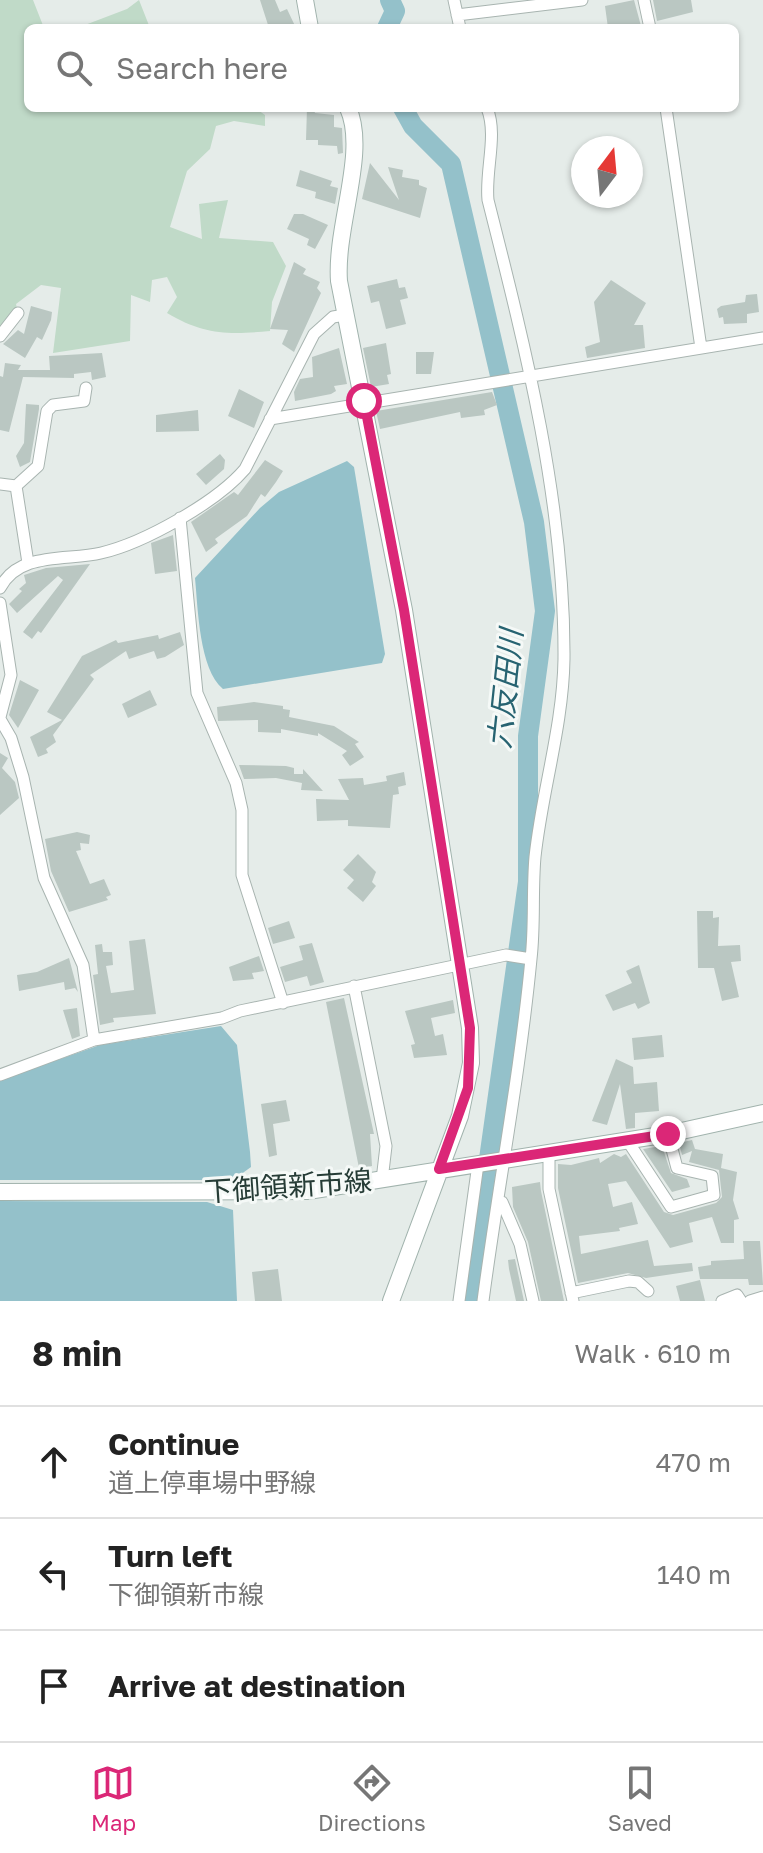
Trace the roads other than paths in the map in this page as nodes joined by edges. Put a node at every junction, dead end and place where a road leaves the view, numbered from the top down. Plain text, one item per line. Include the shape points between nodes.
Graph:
1 (305, 0) edge
2 (454, 0) edge
3 (582, 0) edge
4 (644, 0) edge
5 (457, 15) junction
6 (309, 24) edge
7 (459, 24) edge
8 (649, 24) edge
9 (349, 112) edge
10 (489, 112) edge
11 (667, 112) edge
12 (18, 313) dead end
13 (345, 315) junction
14 (0, 336) edge
15 (763, 338) edge
16 (701, 348) junction
17 (529, 376) junction
18 (86, 388) dead end
19 (364, 401) junction
20 (270, 419) junction
21 (0, 484) edge
22 (16, 486) junction
23 (180, 518) junction
24 (28, 563) junction
25 (0, 588) edge
26 (0, 603) edge
27 (0, 718) edge
28 (531, 959) junction
29 (462, 966) junction
30 (354, 986) junction
31 (283, 1003) junction
32 (94, 1040) junction
33 (0, 1075) edge
34 (763, 1113) edge
35 (668, 1134) junction
36 (627, 1140) junction
37 (549, 1153) junction
38 (502, 1160) junction
39 (479, 1164) junction
40 (439, 1169) junction
41 (382, 1180) junction
42 (0, 1192) edge
43 (498, 1201) junction
44 (648, 1291) dead end
45 (572, 1297) edge
46 (763, 1297) edge
47 (391, 1301) edge
48 (459, 1301) edge
49 (483, 1301) edge
50 (533, 1301) edge
51 (722, 1301) edge
52 (741, 1301) edge
53 (750, 1301) edge

1 - 6 main road
2 - 5 street
3 - 5 street
4 - 8 street
5 - 7 street
9 - 13 main road via 357,139 337,255
10 - 17 street via 488,200
11 - 16 street
12 - 14 street
13 - 19 main road
13 - 20 street via 333,317 314,334
15 - 16 street
16 - 17 street
17 - 19 street
17 - 28 street via 558,552 564,660 535,856
18 - 22 street via 84,401 53,405 47,411 38,466
19 - 20 street
19 - 29 main road
20 - 23 street via 231,485
21 - 22 street
22 - 24 street
23 - 24 street via 102,553
23 - 31 street via 197,693 236,783 242,810 242,875
24 - 25 street via 6,575
26 - 27 street via 11,675
27 - 32 street via 23,777 44,878 83,965
28 - 29 street via 506,955
28 - 38 street
29 - 30 street
29 - 40 main road via 471,1063 460,1116
30 - 31 street
30 - 41 street via 386,1146
31 - 32 street
32 - 33 street
34 - 35 main road, 下御領新市線
35 - 36 main road, 下御領新市線
35 - 36 street via 677,1168 712,1176 714,1195 671,1207
36 - 37 main road, 下御領新市線
37 - 38 main road, 下御領新市線
37 - 45 street via 549,1189
38 - 39 main road, 下御領新市線
38 - 43 street
39 - 40 main road, 下御領新市線
39 - 48 street
40 - 41 main road, 下御領新市線
40 - 47 main road
41 - 42 main road, 下御領新市線 via 265,1193
43 - 49 street
43 - 50 street via 520,1244
44 - 45 street via 629,1281
46 - 53 street
51 - 52 street via 737,1295

